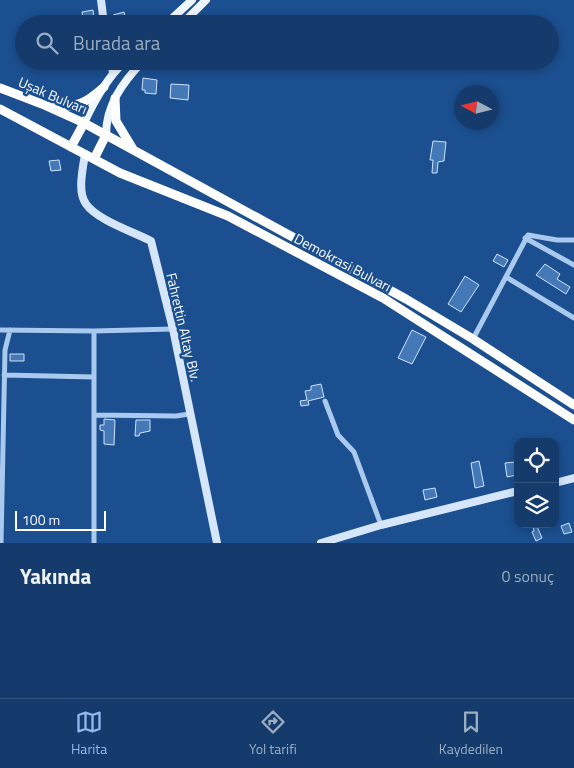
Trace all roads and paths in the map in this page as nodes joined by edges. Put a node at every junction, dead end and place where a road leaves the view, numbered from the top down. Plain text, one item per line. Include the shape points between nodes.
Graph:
1 (101, 0) edge
2 (192, 0) edge
3 (206, 0) edge
4 (103, 15) edge
5 (176, 15) edge
6 (191, 15) edge
7 (113, 70) edge
8 (117, 70) edge
9 (136, 70) edge
10 (114, 73) junction
11 (104, 87) junction
12 (0, 88) edge
13 (115, 98) junction
14 (42, 104) junction
15 (0, 109) edge
16 (84, 123) junction
17 (96, 129) joint
18 (106, 135) junction
19 (71, 147) junction
20 (136, 153) junction
21 (85, 154) junction
22 (94, 159) junction
23 (525, 238) junction
24 (574, 240) edge
25 (574, 265) edge
26 (506, 277) junction
27 (574, 318) edge
28 (173, 328) junction
29 (0, 330) edge
30 (10, 330) junction
31 (94, 331) junction
32 (473, 339) junction
33 (4, 375) junction
34 (94, 377) junction
35 (325, 401) dead end
36 (574, 405) edge
37 (190, 414) junction
38 (95, 415) junction
39 (574, 420) edge
40 (574, 478) edge
41 (559, 482) edge
42 (514, 492) edge
43 (1, 517) edge
44 (381, 525) junction
45 (1, 543) edge
46 (94, 543) edge
47 (217, 543) edge
48 (321, 543) edge

1 - 4 street
2 - 5 main road
3 - 6 main road
7 - 10 street
8 - 10 main road
9 - 13 main road
10 - 11 main road
11 - 14 highway via 78,105
11 - 16 main road
12 - 14 highway, Uşak Bulvarı
13 - 18 main road via 108,115
13 - 20 highway via 116,120
14 - 16 highway, Uşak Bulvarı
15 - 19 highway
16 - 17 highway, Uşak Bulvarı
16 - 19 highway
17 - 18 highway, Demokrasi Bulvarı
18 - 20 highway, Demokrasi Bulvarı
18 - 22 highway
19 - 21 highway
20 - 32 highway, Demokrasi Bulvarı via 349,267
21 - 22 highway, Demokrasi Bulvarı
21 - 28 street, Fahrettin Altay Blv. via 81,183 85,204 98,215 151,241
22 - 39 highway, Demokrasi Bulvarı via 120,173 228,216 383,298
23 - 24 street via 528,234
23 - 25 street
23 - 26 street
26 - 27 street
26 - 32 street
28 - 31 street
28 - 37 street, Fahrettin Altay Blv.
29 - 30 street
30 - 31 street
30 - 33 street via 5,345
31 - 34 street
32 - 36 highway, Demokrasi Bulvarı
33 - 34 street
33 - 43 street
34 - 38 street
35 - 44 street via 338,435 354,452
37 - 38 street
37 - 47 street, Fahrettin Altay Blv.
38 - 46 street
40 - 41 street
42 - 44 street
43 - 45 street
44 - 48 street

